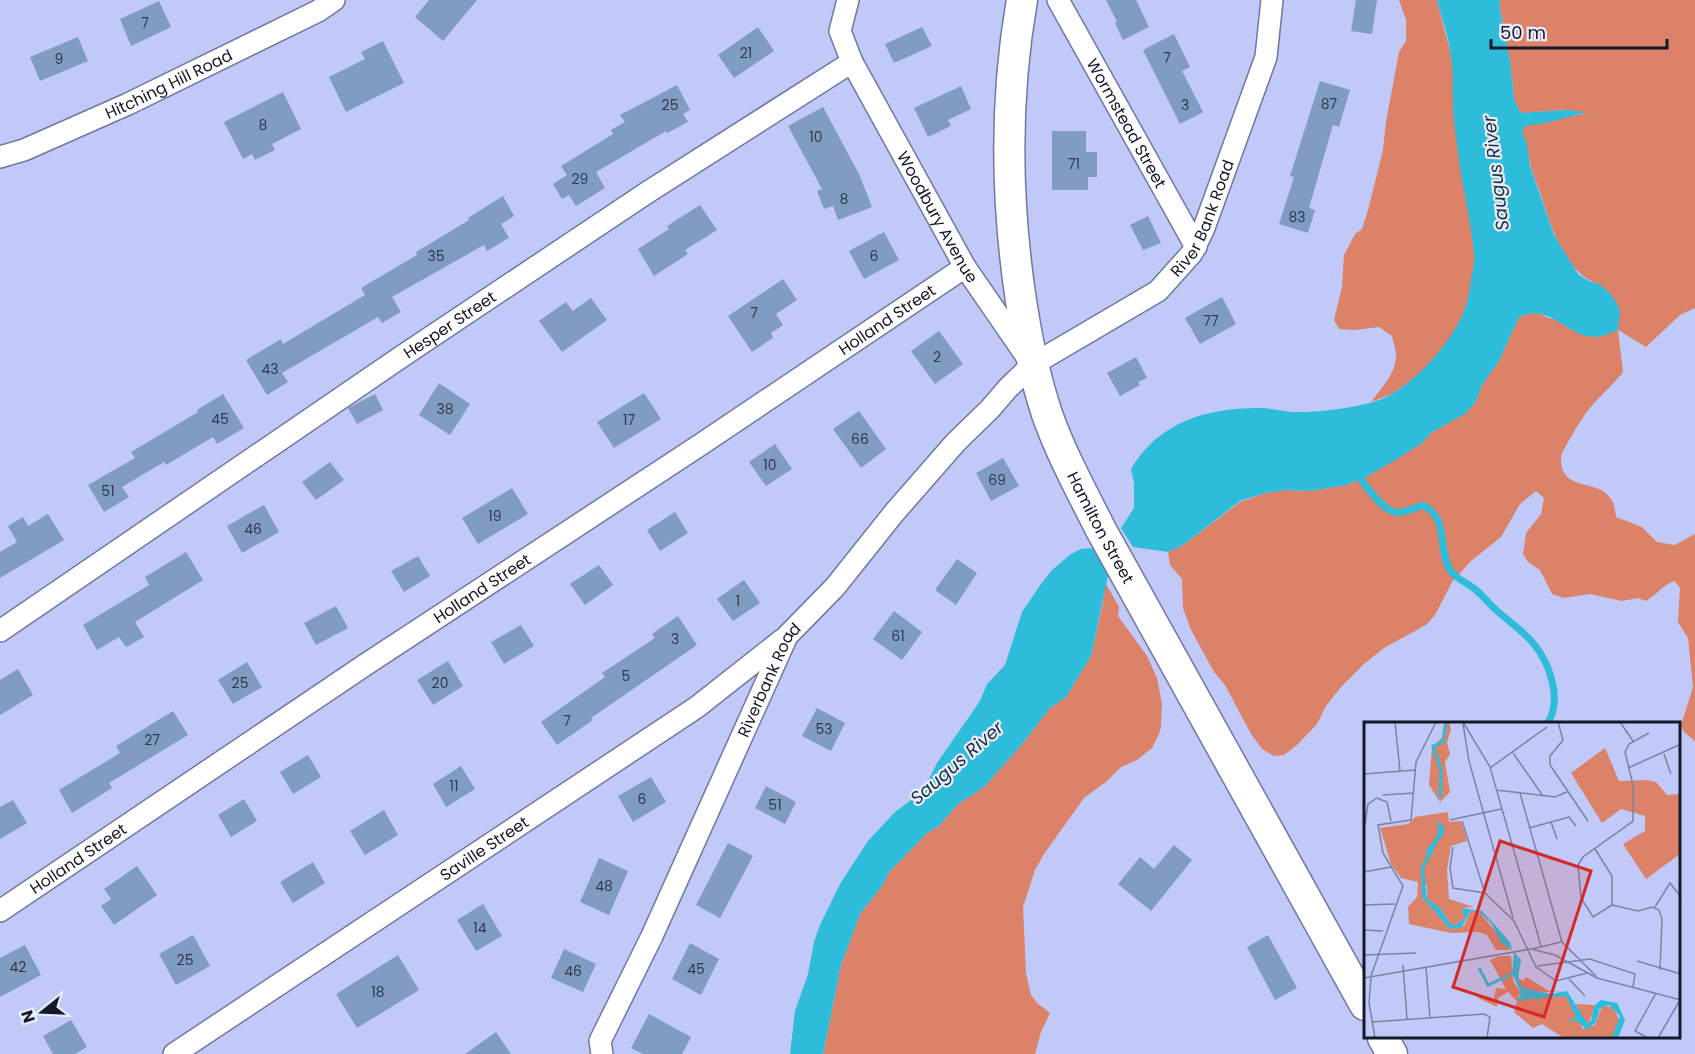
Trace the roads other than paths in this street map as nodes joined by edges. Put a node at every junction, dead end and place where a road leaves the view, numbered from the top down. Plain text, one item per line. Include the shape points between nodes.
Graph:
1 (334, 0) edge
2 (848, 0) edge
3 (1022, 0) edge
4 (1058, 0) edge
5 (1272, 0) edge
6 (852, 62) junction
7 (0, 157) edge
8 (1196, 247) junction
9 (965, 267) junction
10 (1032, 365) junction
11 (0, 631) edge
12 (788, 636) junction
13 (0, 911) edge
14 (1364, 1003) edge
15 (1384, 1039) edge
16 (598, 1050) edge
17 (174, 1054) edge
18 (1392, 1054) edge

1 - 7 street, Hitching Hill Road via 318,12 128,104
2 - 6 street via 840,31
3 - 10 main road, Hamilton Street via 1010,117 1010,212
4 - 8 street, Wormstead Street
5 - 8 street, River Bank Road via 1266,57
6 - 9 street, Woodbury Avenue
6 - 11 street, Hesper Street via 648,192
8 - 10 street, River Bank Road via 1158,291
9 - 10 street, Woodbury Avenue
9 - 13 street, Holland Street
10 - 12 street, Riverbank Road via 956,442 835,587
10 - 14 main road, Hamilton Street via 1048,417 1076,482
12 - 16 street, Riverbank Road
12 - 17 street, Saville Street via 697,707
15 - 18 main road

